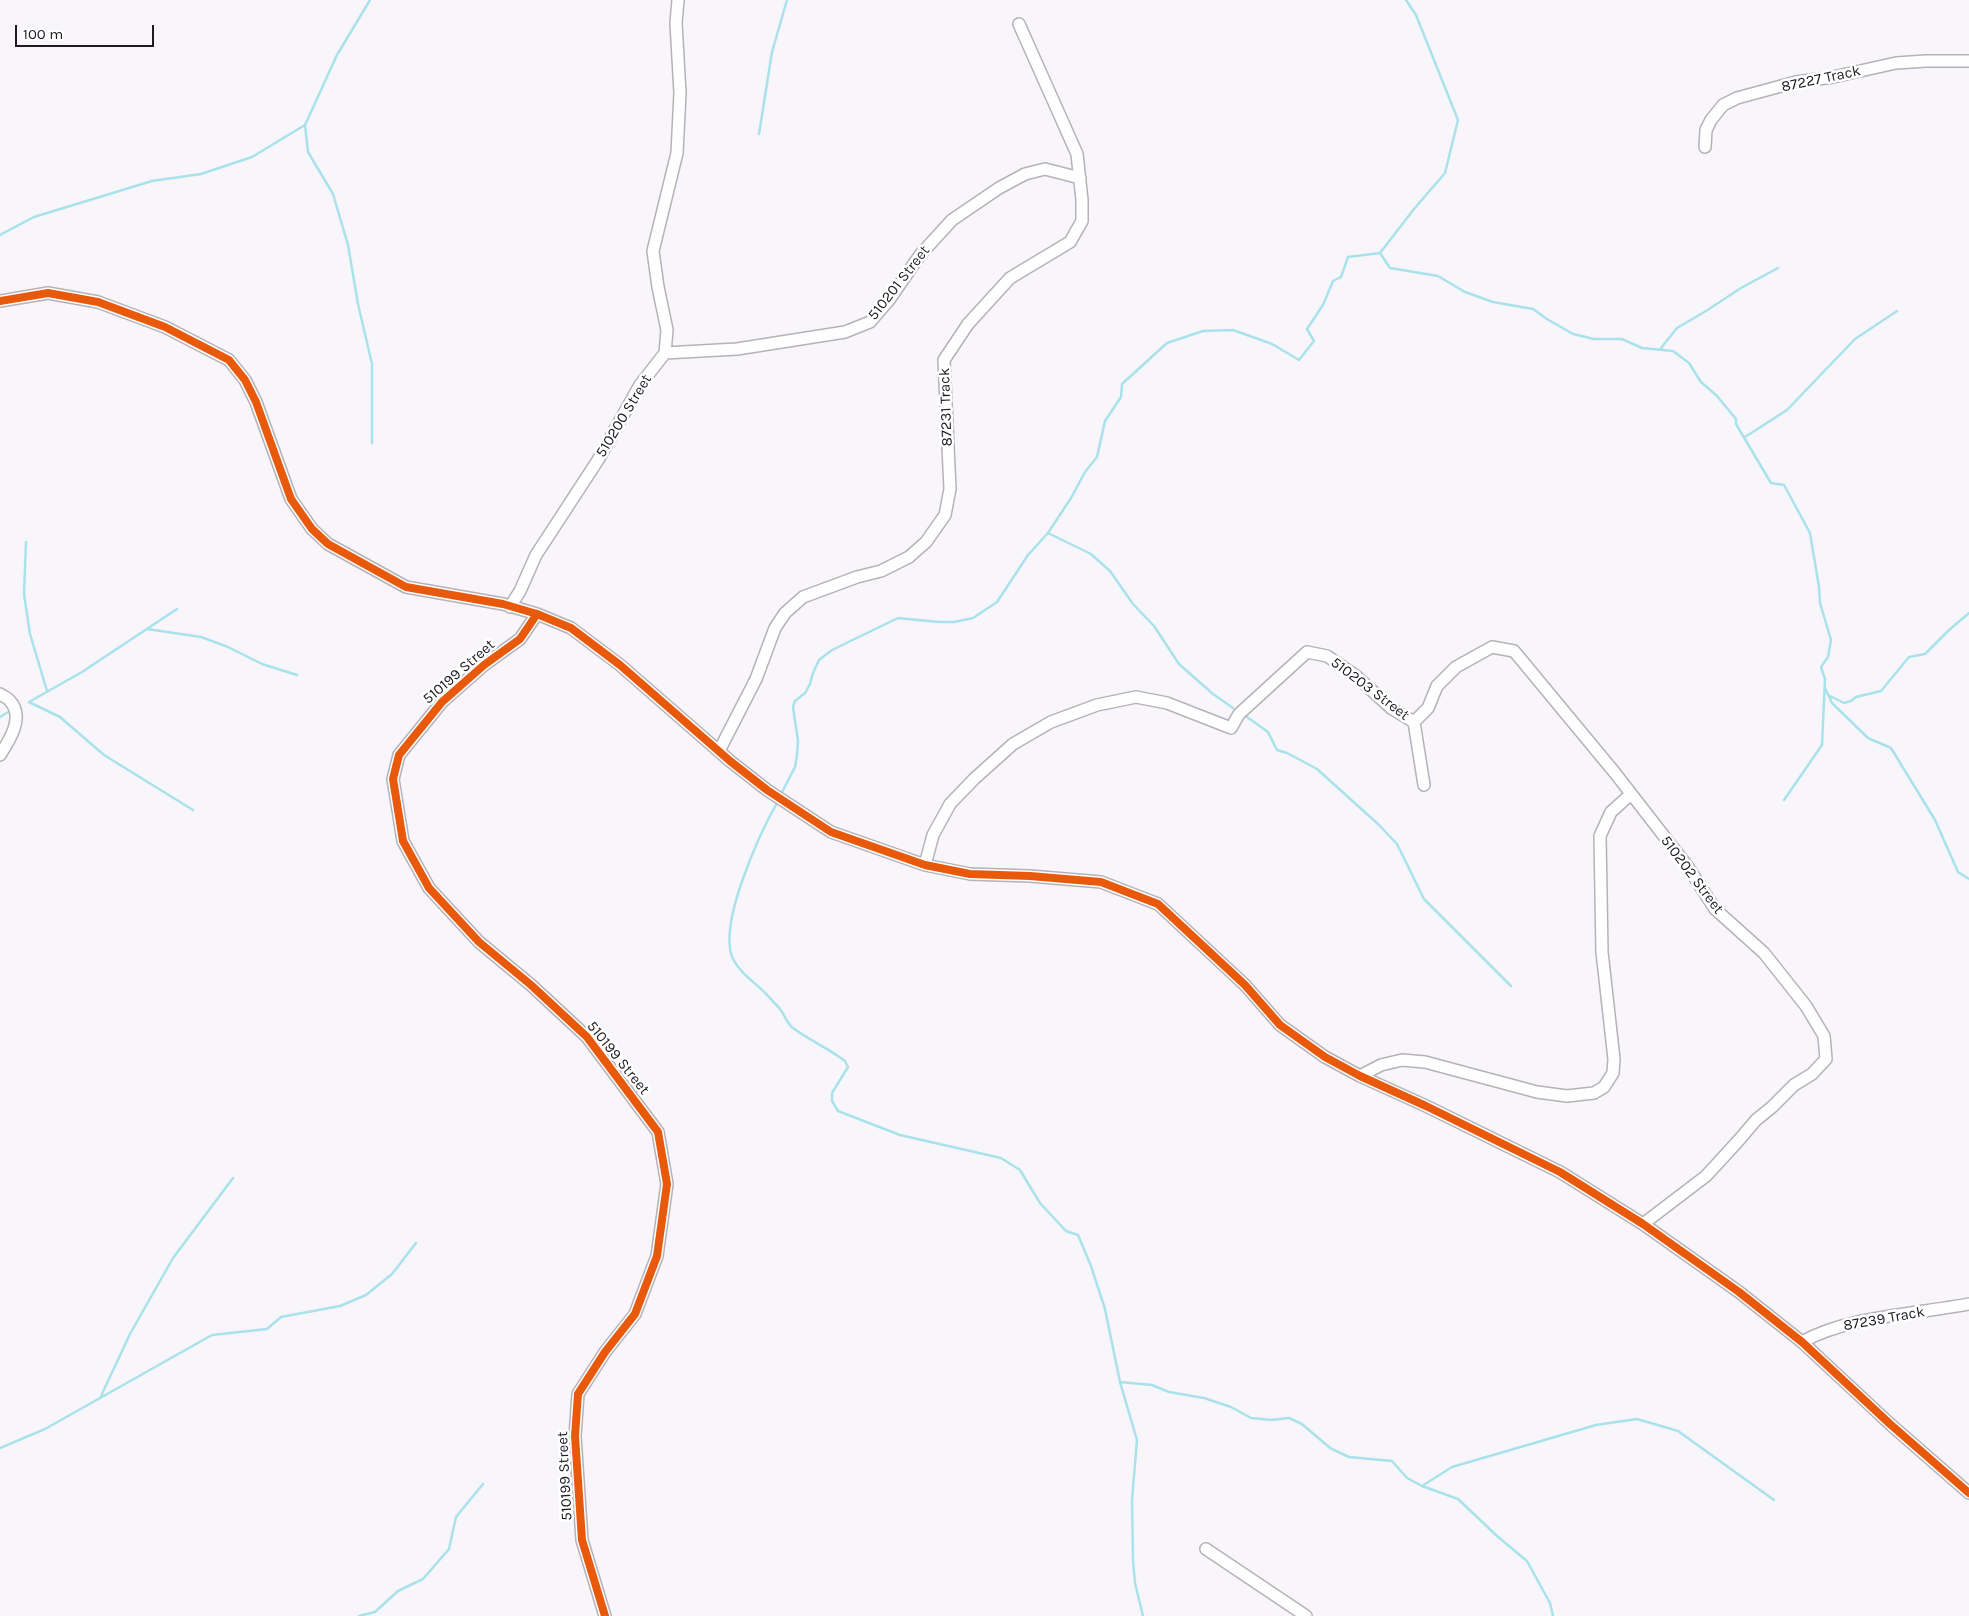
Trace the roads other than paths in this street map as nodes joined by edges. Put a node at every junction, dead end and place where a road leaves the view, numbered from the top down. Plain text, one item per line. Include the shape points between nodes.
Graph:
1 (678, 0) edge
2 (1019, 24) dead end
3 (1969, 61) edge
4 (1705, 147) dead end
5 (1080, 178) junction
6 (0, 301) edge
7 (666, 353) junction
8 (510, 607) junction
9 (538, 614) junction
10 (0, 694) edge
11 (1414, 722) junction
12 (719, 751) junction
13 (0, 755) edge
14 (1424, 785) dead end
15 (1631, 794) junction
16 (925, 865) junction
17 (1360, 1076) junction
18 (1643, 1224) junction
19 (1969, 1304) edge
20 (1802, 1342) junction
21 (1969, 1493) edge
22 (1206, 1549) dead end
23 (605, 1616) edge
24 (1306, 1616) edge

1 - 7 street via 680,93 677,153 653,252 667,330
2 - 5 street, 87231 Track via 1077,154
3 - 4 street, 87227 Track via 1896,63 1796,82 1737,98 1723,105 1711,120 1706,130
5 - 7 street, 510201 Street via 1045,169 1025,174 952,220 920,255 870,322 845,332 755,346
5 - 12 street, 87231 Track via 1082,220 1070,242 1010,278 968,324 944,360 950,490 945,515 926,542 909,557 881,571 803,598 785,612 756,679
6 - 8 street via 48,293 98,302 165,327 229,360 245,380 256,402 291,499 312,529 328,544 406,587
7 - 8 street, 510200 Street via 640,385 598,460 536,555
8 - 9 street
9 - 12 street via 572,628
9 - 23 street, 510199 Street via 520,639 442,702 399,755 393,779 403,841 429,888 479,942 587,1037 658,1132 667,1184 657,1256 635,1314 578,1394 576,1436 582,1540
10 - 13 street via 11,701 17,715 12,738
11 - 14 street, 510203 Street
11 - 15 street, 510202 Street via 1428,708 1437,686 1456,668 1492,647 1514,651
11 - 16 street, 510203 Street via 1327,656 1307,652 1239,714 1231,728 1168,703 1136,697 1096,705 1051,722 1012,744 950,804 933,835
12 - 16 street via 766,790 831,832
15 - 17 street via 1611,812 1600,836 1602,952 1614,1059 1613,1073 1604,1087 1567,1096 1537,1092 1425,1062 1402,1060 1381,1065
15 - 18 street, 510202 Street via 1688,867 1715,910 1764,953 1806,1006 1824,1036 1826,1059 1756,1120 1706,1176
16 - 17 street via 970,874 1101,882 1158,904 1244,985 1280,1025 1325,1057
17 - 18 street via 1560,1172
18 - 20 street via 1739,1292
19 - 20 street, 87239 Track via 1842,1326
20 - 21 street
22 - 24 street

